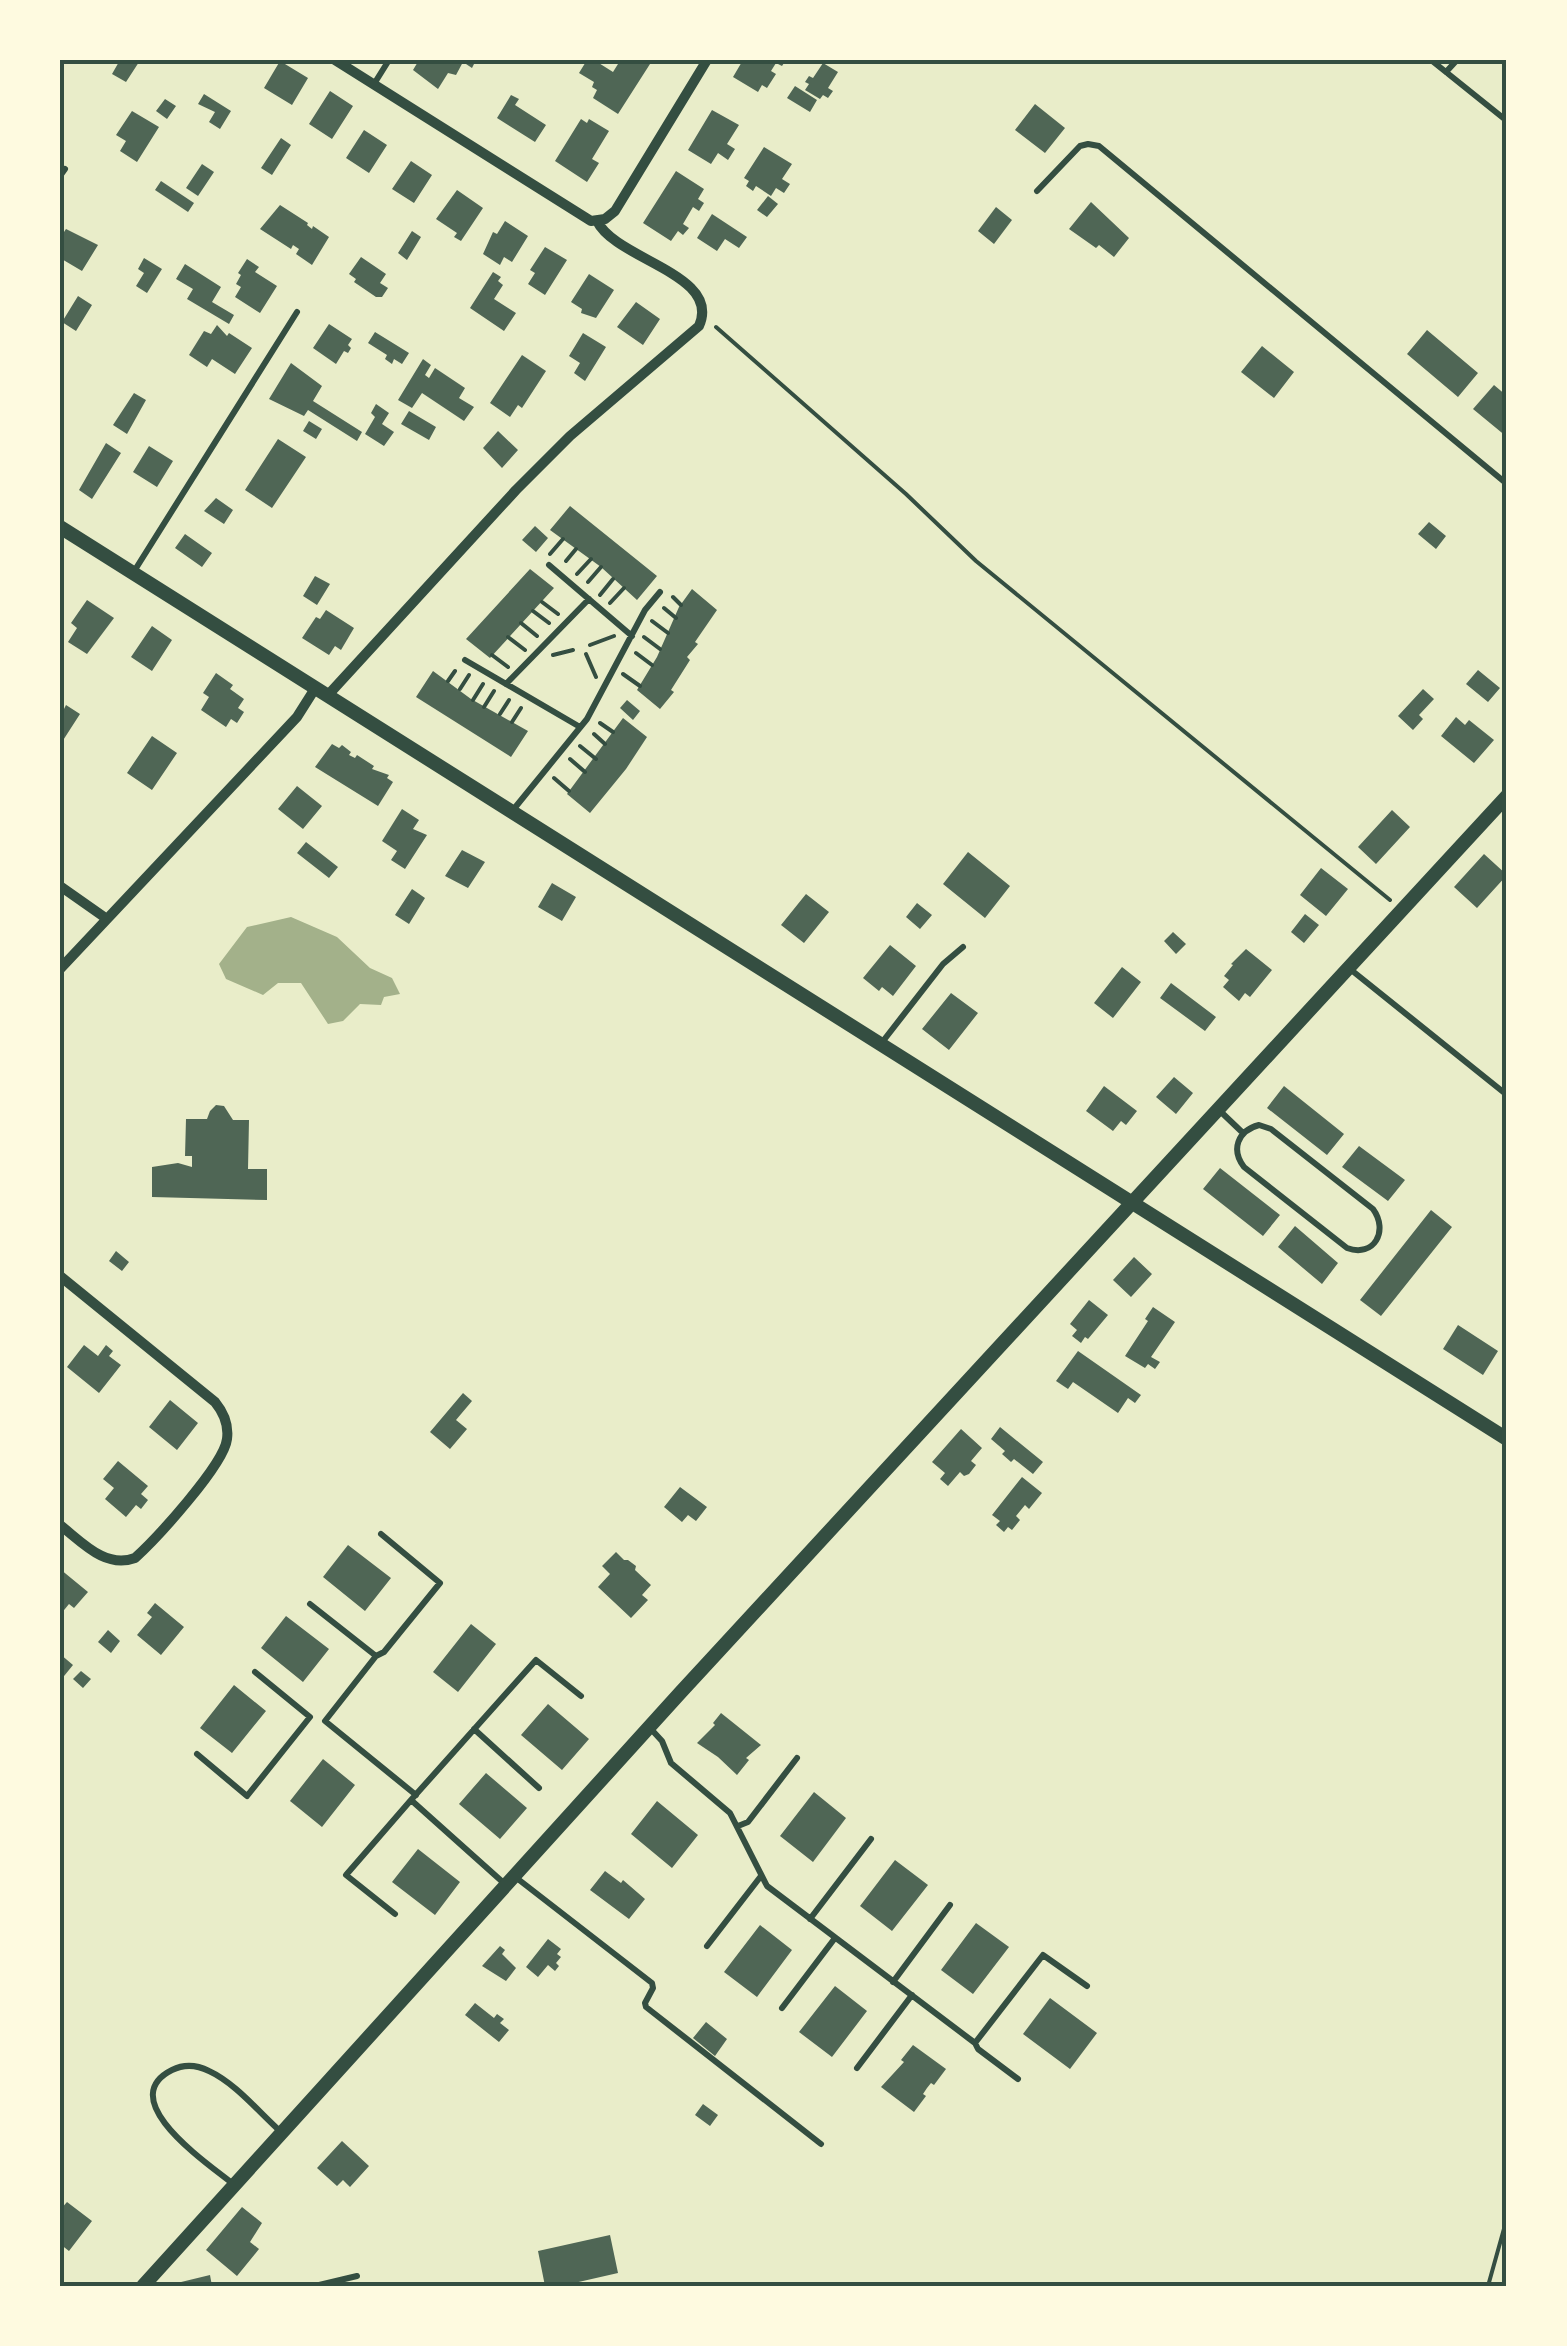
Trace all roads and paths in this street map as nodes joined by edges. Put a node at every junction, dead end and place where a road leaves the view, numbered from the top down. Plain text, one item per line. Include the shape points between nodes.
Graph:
1 (335, 60) edge
2 (390, 60) edge
3 (707, 60) edge
4 (1431, 60) edge
5 (1457, 60) edge
6 (1446, 72) junction
7 (374, 85) junction
8 (1507, 121) edge
9 (1038, 192) dead end
10 (597, 221) junction
11 (704, 311) junction
12 (297, 312) dead end
13 (1507, 484) edge
14 (60, 527) edge
15 (576, 550) dead end
16 (590, 558) dead end
17 (549, 565) dead end
18 (563, 565) dead end
19 (601, 566) dead end
20 (134, 573) junction
21 (576, 576) dead end
22 (613, 580) dead end
23 (586, 584) dead end
24 (624, 588) dead end
25 (660, 592) dead end
26 (600, 595) dead end
27 (589, 598) junction
28 (542, 602) dead end
29 (610, 604) dead end
30 (660, 605) dead end
31 (533, 611) dead end
32 (558, 614) dead end
33 (676, 618) dead end
34 (651, 620) dead end
35 (521, 624) dead end
36 (550, 624) dead end
37 (629, 633) junction
38 (668, 633) dead end
39 (643, 636) dead end
40 (508, 637) dead end
41 (537, 637) dead end
42 (590, 645) dead end
43 (525, 650) dead end
44 (660, 650) dead end
45 (635, 652) dead end
46 (492, 655) dead end
47 (465, 660) dead end
48 (652, 666) dead end
49 (508, 667) dead end
50 (471, 671) dead end
51 (623, 674) dead end
52 (485, 680) dead end
53 (506, 684) junction
54 (640, 686) dead end
55 (497, 687) dead end
56 (460, 689) dead end
57 (322, 690) junction
58 (511, 696) dead end
59 (473, 700) dead end
60 (524, 704) dead end
61 (484, 707) dead end
62 (500, 714) dead end
63 (512, 722) dead end
64 (599, 722) dead end
65 (581, 728) junction
66 (592, 732) dead end
67 (612, 732) dead end
68 (605, 744) dead end
69 (580, 746) dead end
70 (596, 758) dead end
71 (570, 759) dead end
72 (585, 772) dead end
73 (554, 778) dead end
74 (569, 791) dead end
75 (1507, 796) edge
76 (512, 811) junction
77 (60, 886) edge
78 (1403, 910) junction
79 (107, 919) junction
80 (963, 948) dead end
81 (60, 968) edge
82 (1349, 968) junction
83 (880, 1045) junction
84 (1507, 1095) edge
85 (1219, 1110) junction
86 (1243, 1132) junction
87 (1133, 1205) junction
88 (60, 1276) edge
89 (1507, 1439) edge
90 (60, 1525) edge
91 (381, 1534) dead end
92 (310, 1604) dead end
93 (376, 1656) junction
94 (255, 1672) dead end
95 (581, 1696) dead end
96 (325, 1721) junction
97 (306, 1722) junction
98 (650, 1727) junction
99 (474, 1729) junction
100 (196, 1754) dead end
101 (797, 1758) dead end
102 (539, 1788) dead end
103 (414, 1798) junction
104 (738, 1826) junction
105 (870, 1840) dead end
106 (761, 1876) junction
107 (510, 1880) junction
108 (950, 1905) dead end
109 (396, 1914) dead end
110 (810, 1919) junction
111 (835, 1938) junction
112 (706, 1946) dead end
113 (894, 1982) junction
114 (1086, 1986) dead end
115 (912, 1996) junction
116 (782, 2008) dead end
117 (975, 2043) junction
118 (858, 2068) dead end
119 (1018, 2079) dead end
120 (280, 2132) junction
121 (821, 2144) dead end
122 (233, 2184) junction
123 (1507, 2218) edge
124 (357, 2276) dead end
125 (143, 2286) edge
126 (315, 2286) edge
127 (1488, 2286) edge

1 - 7 street
2 - 7 lane
3 - 10 street via 614,211
4 - 6 lane
5 - 6 lane
6 - 8 lane
7 - 10 street
9 - 13 lane via 1080,146 1099,146
10 - 11 street via 606,235 693,289
11 - 57 street via 695,331 570,436
11 - 78 path via 976,561
12 - 20 lane
14 - 20 street
15 - 18 path
16 - 21 path
17 - 27 lane
19 - 23 path
20 - 57 street
22 - 26 path
24 - 29 path
25 - 37 lane
27 - 37 lane
27 - 53 lane
28 - 32 path
30 - 33 path
31 - 36 path
34 - 38 path
35 - 41 path
37 - 42 path
37 - 65 lane
39 - 44 path
40 - 43 path
45 - 48 path
46 - 49 path
47 - 53 lane
50 - 56 path
51 - 54 path
52 - 59 path
53 - 65 lane
55 - 61 path
57 - 76 street
57 - 79 street
58 - 62 path
60 - 63 path
64 - 67 path
65 - 76 lane
66 - 68 path
69 - 70 path
71 - 72 path
73 - 74 path
75 - 78 street
76 - 83 street
77 - 79 street
78 - 82 street
79 - 81 street
80 - 83 lane
82 - 84 lane
82 - 85 street
83 - 87 street
85 - 86 lane
85 - 87 street
86 - 86 lane via 1271,1128 1374,1209 1381,1223 1377,1242 1366,1250 1347,1248 1244,1168 1237,1154
87 - 89 street
87 - 98 street
88 - 90 street via 215,1402 228,1430 220,1458 135,1558 102,1557
91 - 93 lane via 440,1583
92 - 93 lane
93 - 96 lane
94 - 97 lane via 310,1717
95 - 99 lane via 536,1660
96 - 97 lane
96 - 103 lane
97 - 100 lane via 247,1796
98 - 104 lane via 671,1763
98 - 107 street
99 - 102 lane
99 - 103 lane
101 - 104 lane
103 - 107 lane
103 - 109 lane via 346,1876
104 - 106 lane
105 - 110 lane
106 - 110 lane
106 - 112 lane
107 - 120 street
107 - 121 lane via 652,1982 646,2007
108 - 113 lane
110 - 111 lane
111 - 113 lane
111 - 116 lane
113 - 115 lane
114 - 117 lane via 1043,1956
115 - 117 lane
115 - 118 lane
117 - 119 lane
120 - 122 street
120 - 122 lane via 208,2070 180,2067 159,2080 155,2103 167,2130
122 - 125 street
123 - 127 path
124 - 126 lane

